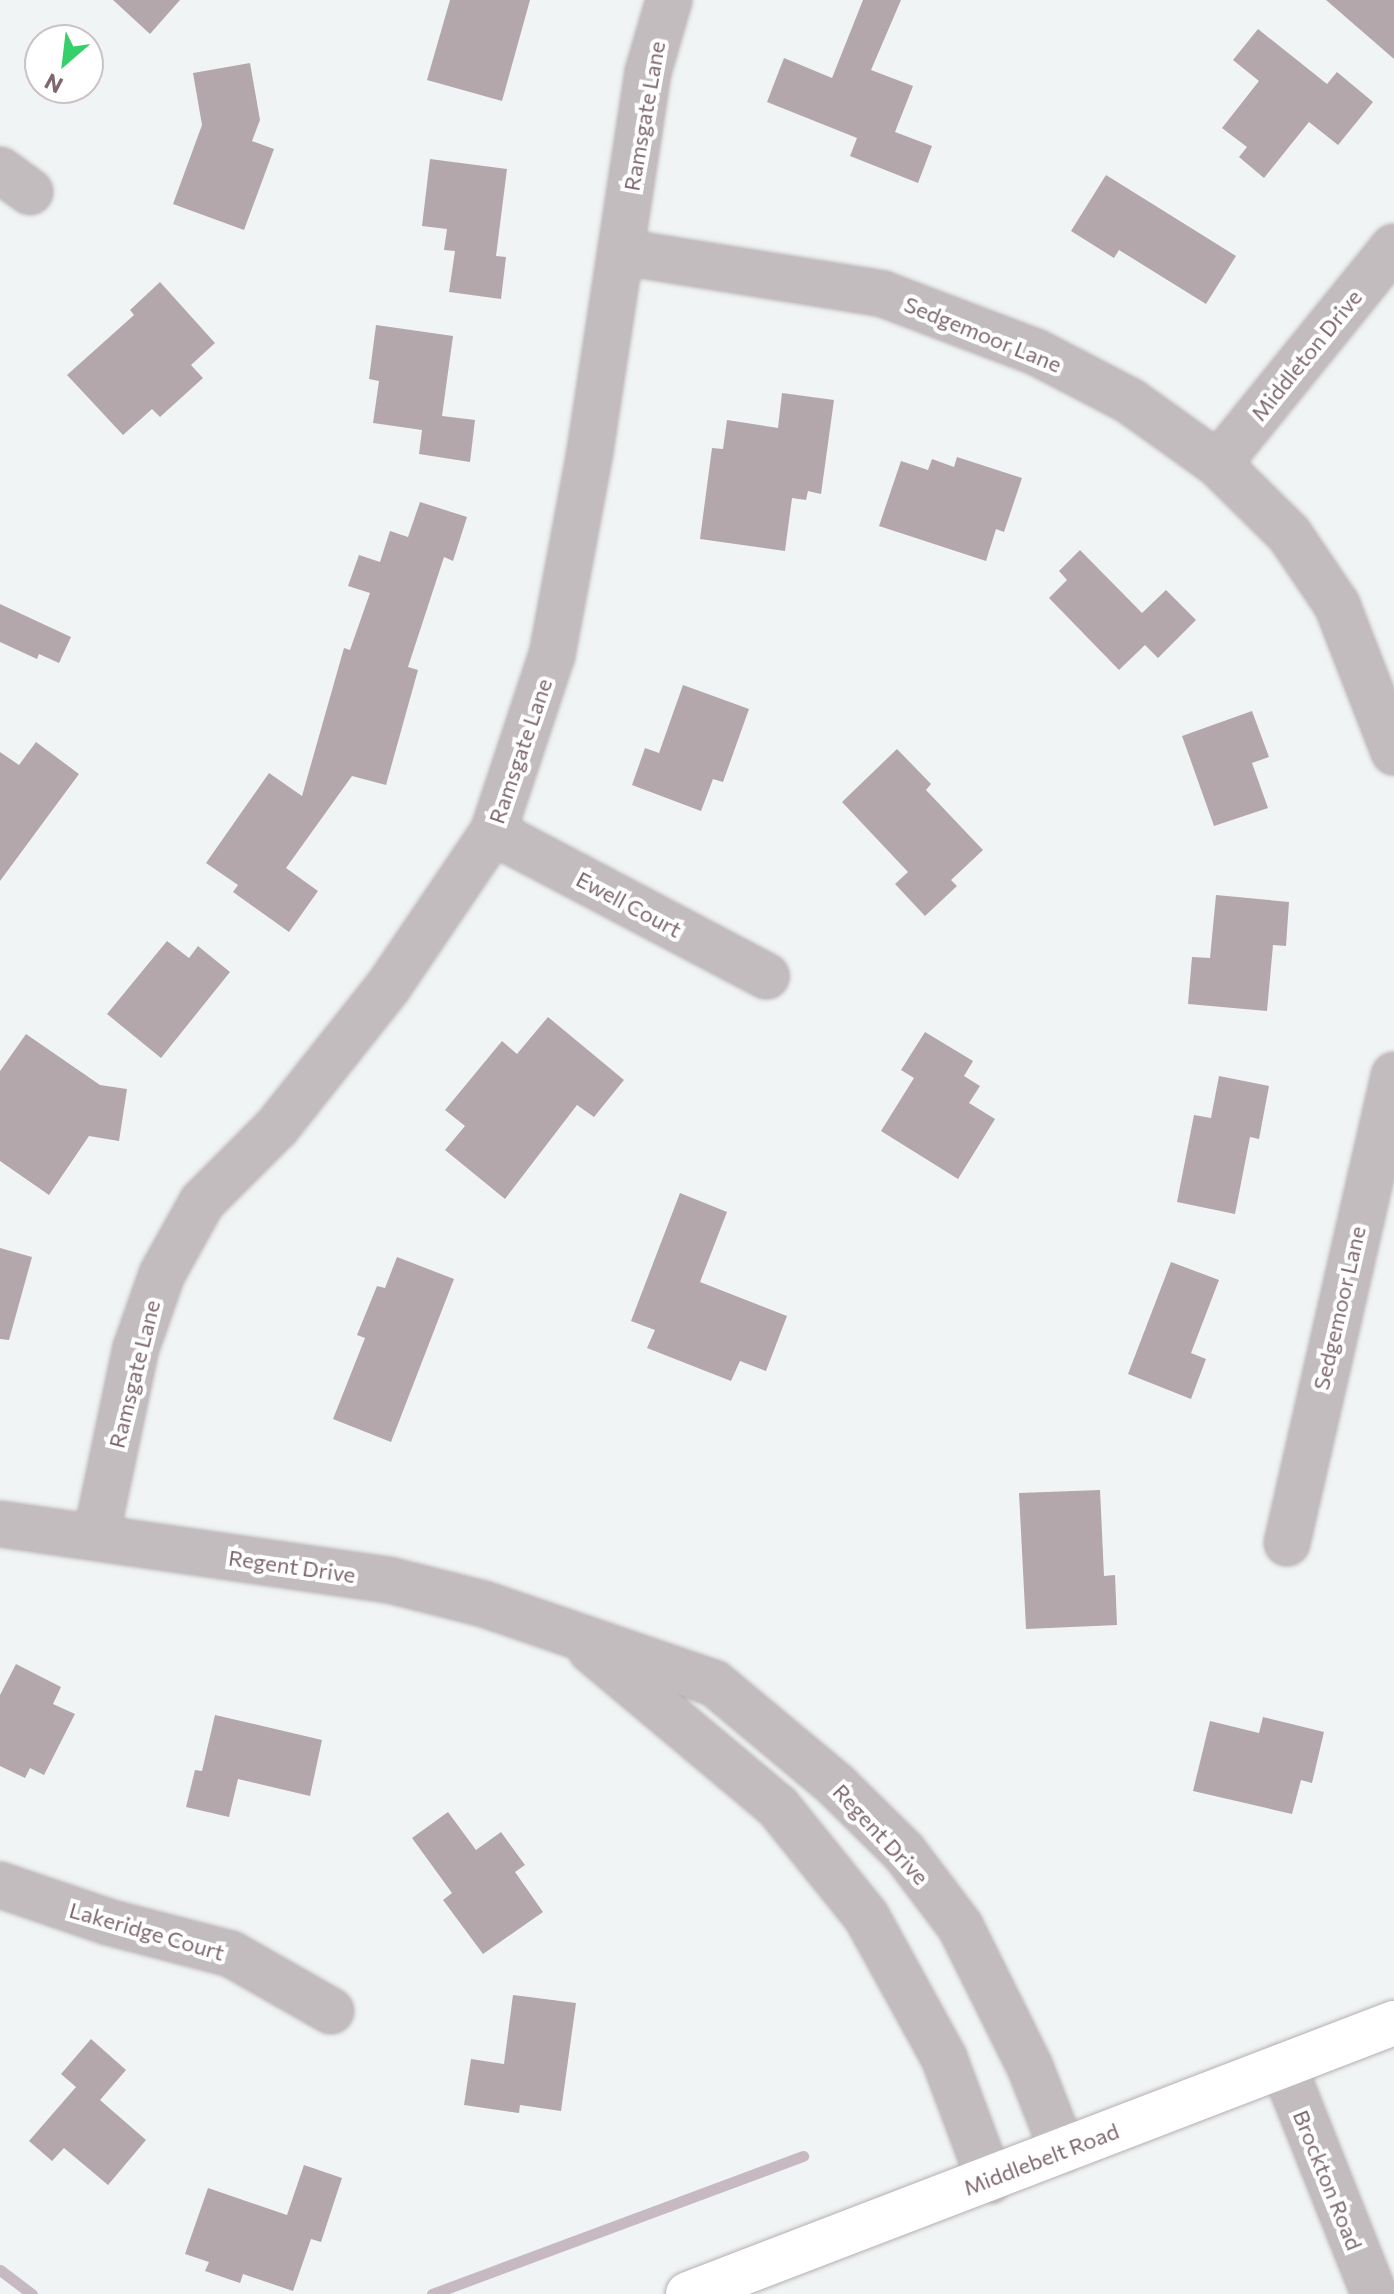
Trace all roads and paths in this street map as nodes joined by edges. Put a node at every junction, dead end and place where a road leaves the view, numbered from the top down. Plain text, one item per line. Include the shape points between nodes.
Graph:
1 (669, 0) edge
2 (1394, 247) edge
3 (622, 252) junction
4 (1218, 464) junction
5 (1394, 752) edge
6 (493, 832) junction
7 (766, 976) dead end
8 (1394, 1075) edge
9 (0, 1524) edge
10 (96, 1537) junction
11 (1287, 1543) dead end
12 (577, 1638) junction
13 (0, 1885) edge
14 (331, 2011) dead end
15 (1394, 2023) edge
16 (1283, 2065) junction
17 (1063, 2151) junction
18 (990, 2181) junction
19 (688, 2294) edge
20 (1374, 2294) edge

1 - 3 street, Ramsgate Lane via 648,72
2 - 4 street, Middleton Drive
3 - 4 street, Sedgemoor Lane via 883,294 1036,352 1130,401
3 - 6 street, Ramsgate Lane via 552,655
4 - 5 street, Sedgemoor Lane via 1289,534 1337,605
6 - 7 street, Ewell Court
6 - 10 street, Ramsgate Lane via 388,987 277,1127 195,1214 162,1274 136,1348
8 - 11 street, Sedgemoor Lane
9 - 10 street, Regent Drive
10 - 12 street, Regent Drive via 389,1580 484,1604
12 - 17 street, Regent Drive via 714,1683 786,1739 904,1852 960,1926 1030,2067
12 - 18 street, Regent Drive via 778,1807 866,1916 944,2058
13 - 14 street, Lakeridge Court via 108,1922 231,1954
15 - 16 street, Middlebelt Road
16 - 17 street, Middlebelt Road
16 - 20 street, Brockton Road
17 - 18 street, Middlebelt Road
18 - 19 street, Middlebelt Road

